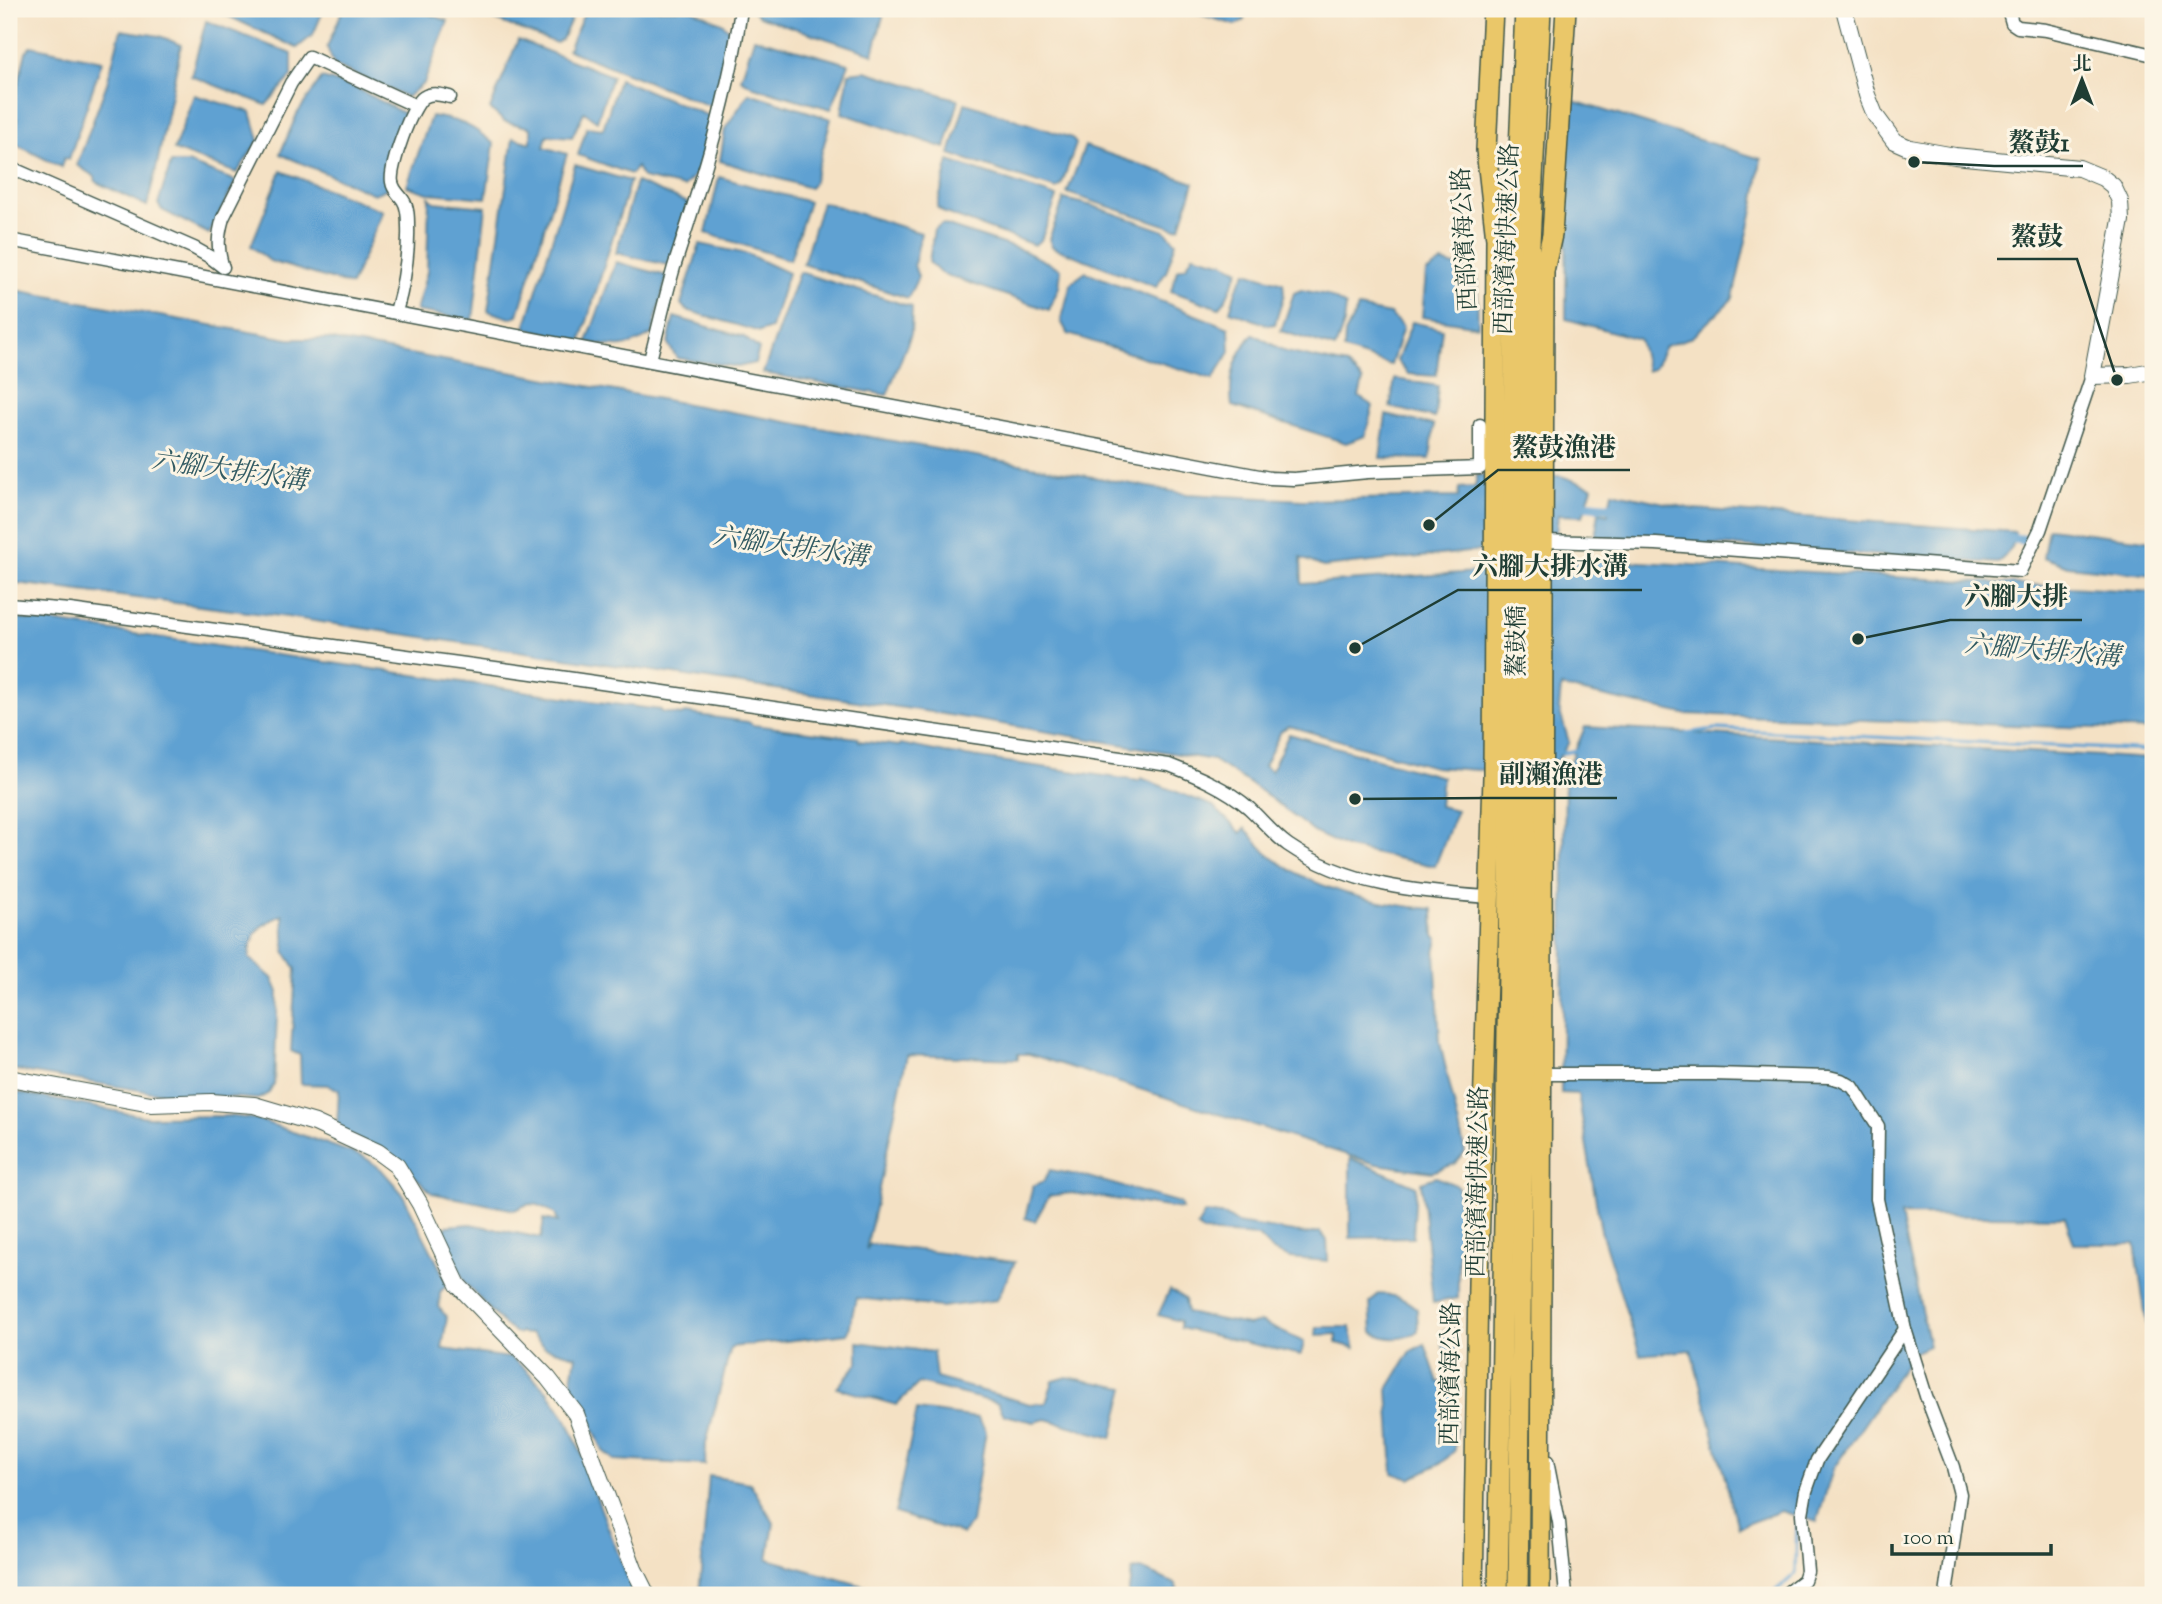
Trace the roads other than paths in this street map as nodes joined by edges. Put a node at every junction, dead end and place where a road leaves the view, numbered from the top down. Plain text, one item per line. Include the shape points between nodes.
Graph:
1 (741, 9) edge
2 (1493, 9) edge
3 (1525, 9) edge
4 (1541, 9) edge
5 (1566, 9) edge
6 (1844, 9) edge
7 (2008, 9) edge
8 (2153, 55) edge
9 (450, 97) dead end
10 (416, 106) junction
11 (9, 167) edge
12 (9, 240) edge
13 (222, 265) junction
14 (228, 280) junction
15 (396, 312) junction
16 (650, 360) junction
17 (2153, 371) edge
18 (2092, 376) junction
19 (1480, 425) dead end
20 (1521, 466) junction
21 (1543, 541) junction
22 (9, 605) edge
23 (1510, 772) junction
24 (1488, 897) junction
25 (1542, 1074) junction
26 (9, 1078) edge
27 (1905, 1329) junction
28 (1542, 1435) junction
29 (647, 1595) edge
30 (1473, 1595) edge
31 (1498, 1595) edge
32 (1518, 1595) edge
33 (1540, 1595) edge
34 (1566, 1595) edge
35 (1784, 1595) edge
36 (1947, 1595) edge

1 - 16 street via 699,192
2 - 20 main road, 西部濱海公路 via 1486,150
3 - 20 main road, 西部濱海快速公路 via 1515,245
4 - 20 main road, 西部濱海快速公路
5 - 20 main road via 1552,236
6 - 18 street via 1867,94 1875,115 1894,141 1955,156 2079,168 2103,178 2117,191 2121,220
7 - 8 street via 2018,27
9 - 10 street via 432,94
10 - 13 street via 309,57 291,83 223,218 218,242
10 - 15 street via 391,180 405,202 408,226
11 - 13 street via 194,248
12 - 14 street
13 - 14 street
14 - 15 street
15 - 16 street
16 - 19 street via 1270,478 1480,468
17 - 18 street
18 - 21 street via 2040,530 2020,570 1656,544
20 - 21 main road, 鰲鼓橋
20 - 23 main road, 鰲鼓橋
21 - 25 main road, 鰲鼓橋
22 - 24 street via 518,671 1169,765 1208,780 1316,863 1394,887
23 - 24 main road, 西部濱海公路
23 - 31 main road, 西部濱海快速公路
23 - 32 main road, 西部濱海快速公路
24 - 30 main road, 西部濱海公路
25 - 27 street via 1829,1077 1853,1087 1878,1126 1877,1199
25 - 28 main road
26 - 29 street via 151,1104 254,1105 315,1123 378,1152 397,1166 458,1285 548,1378 576,1414
27 - 35 street via 1817,1460 1802,1514 1807,1571 1804,1580
27 - 36 street via 1960,1494
28 - 33 main road
28 - 34 street via 1559,1522

